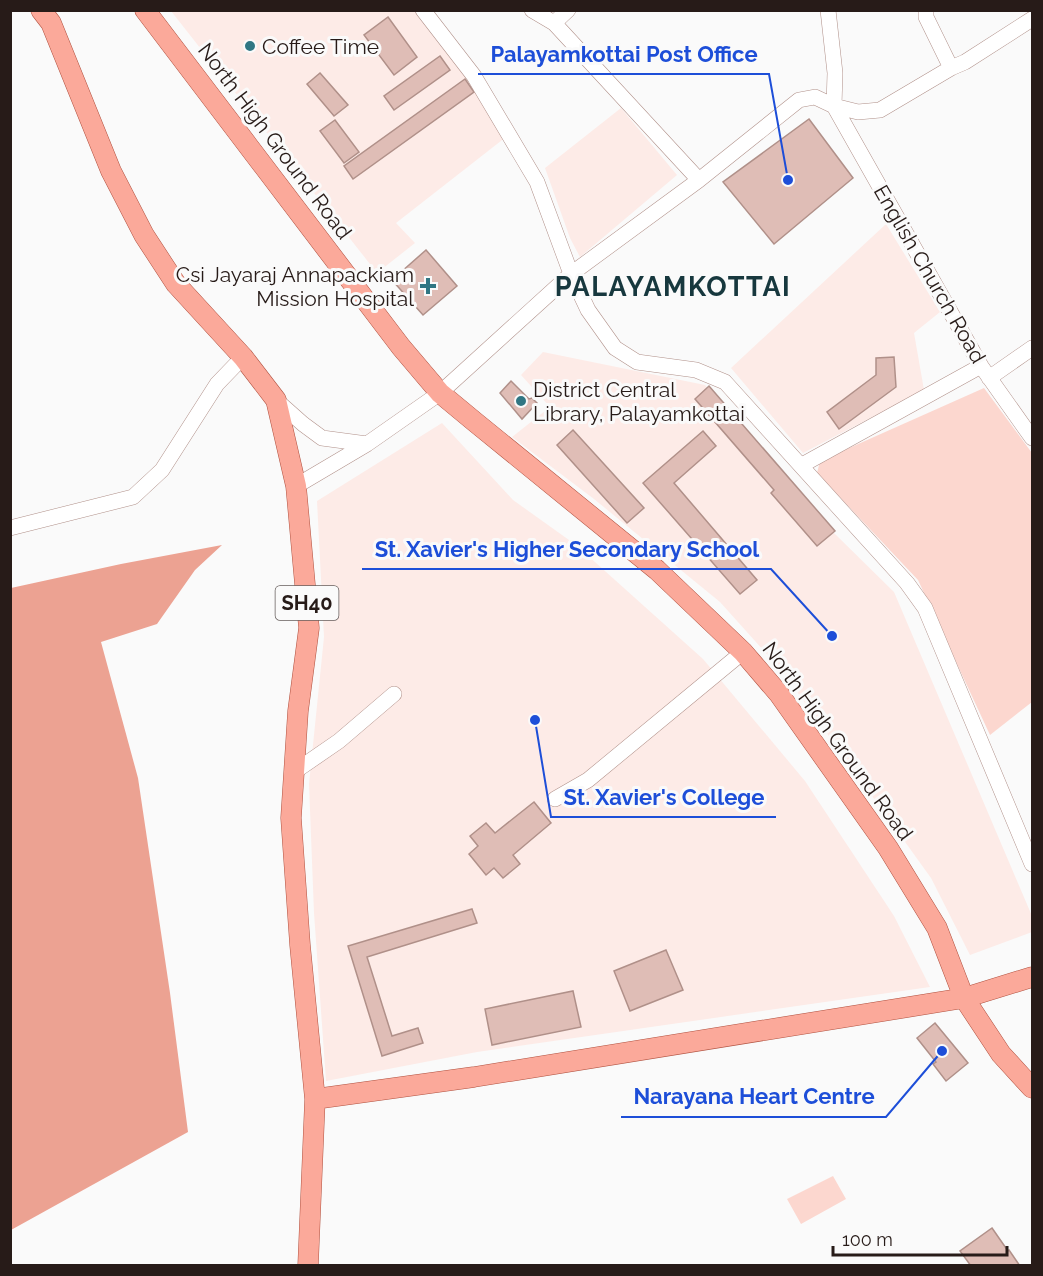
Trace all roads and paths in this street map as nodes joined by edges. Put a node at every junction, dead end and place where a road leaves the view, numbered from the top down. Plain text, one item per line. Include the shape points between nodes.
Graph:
1 (41, 10) edge
2 (145, 10) edge
3 (423, 10) edge
4 (532, 10) edge
5 (568, 10) edge
6 (828, 10) edge
7 (926, 10) edge
8 (1028, 20) edge
9 (554, 23) junction
10 (951, 68) junction
11 (834, 106) junction
12 (699, 180) junction
13 (571, 274) junction
14 (1032, 348) edge
15 (243, 357) junction
16 (985, 372) junction
17 (440, 393) junction
18 (276, 400) junction
19 (1032, 438) edge
20 (367, 444) junction
21 (802, 465) junction
22 (296, 486) junction
23 (10, 528) edge
24 (743, 651) junction
25 (394, 694) dead end
26 (294, 772) junction
27 (555, 800) dead end
28 (1032, 864) edge
29 (1032, 977) edge
30 (964, 998) junction
31 (1032, 1088) edge
32 (315, 1099) junction
33 (308, 1266) edge

1 - 15 main road, SH40 via 51,22 111,171 144,235 176,284
2 - 17 main road, North High Ground Road
3 - 13 street via 474,76 537,182
4 - 9 street
5 - 9 street
6 - 11 street via 835,73
7 - 10 street
8 - 10 street
9 - 12 street
10 - 11 street via 880,110 858,112
11 - 12 street via 815,97 800,100
11 - 16 street, English Church Road
12 - 13 street
13 - 17 street
13 - 21 street via 588,310 615,348 637,362 696,370 725,382
14 - 16 street
15 - 18 main road, SH40
15 - 23 street via 218,384 162,470 134,497
16 - 19 street, English Church Road
16 - 21 street
17 - 20 street
17 - 24 main road, North High Ground Road via 657,570
18 - 20 street via 322,438
18 - 22 main road, SH40
20 - 22 street
21 - 28 street via 925,608
22 - 26 main road, SH40 via 309,628
24 - 27 street via 588,780
24 - 30 main road, North High Ground Road via 779,694 888,848 937,928
25 - 26 street via 339,741
26 - 32 main road, SH40 via 291,818
29 - 30 main road
30 - 31 main road, North High Ground Road via 1001,1054
30 - 32 main road
32 - 33 main road, SH40

